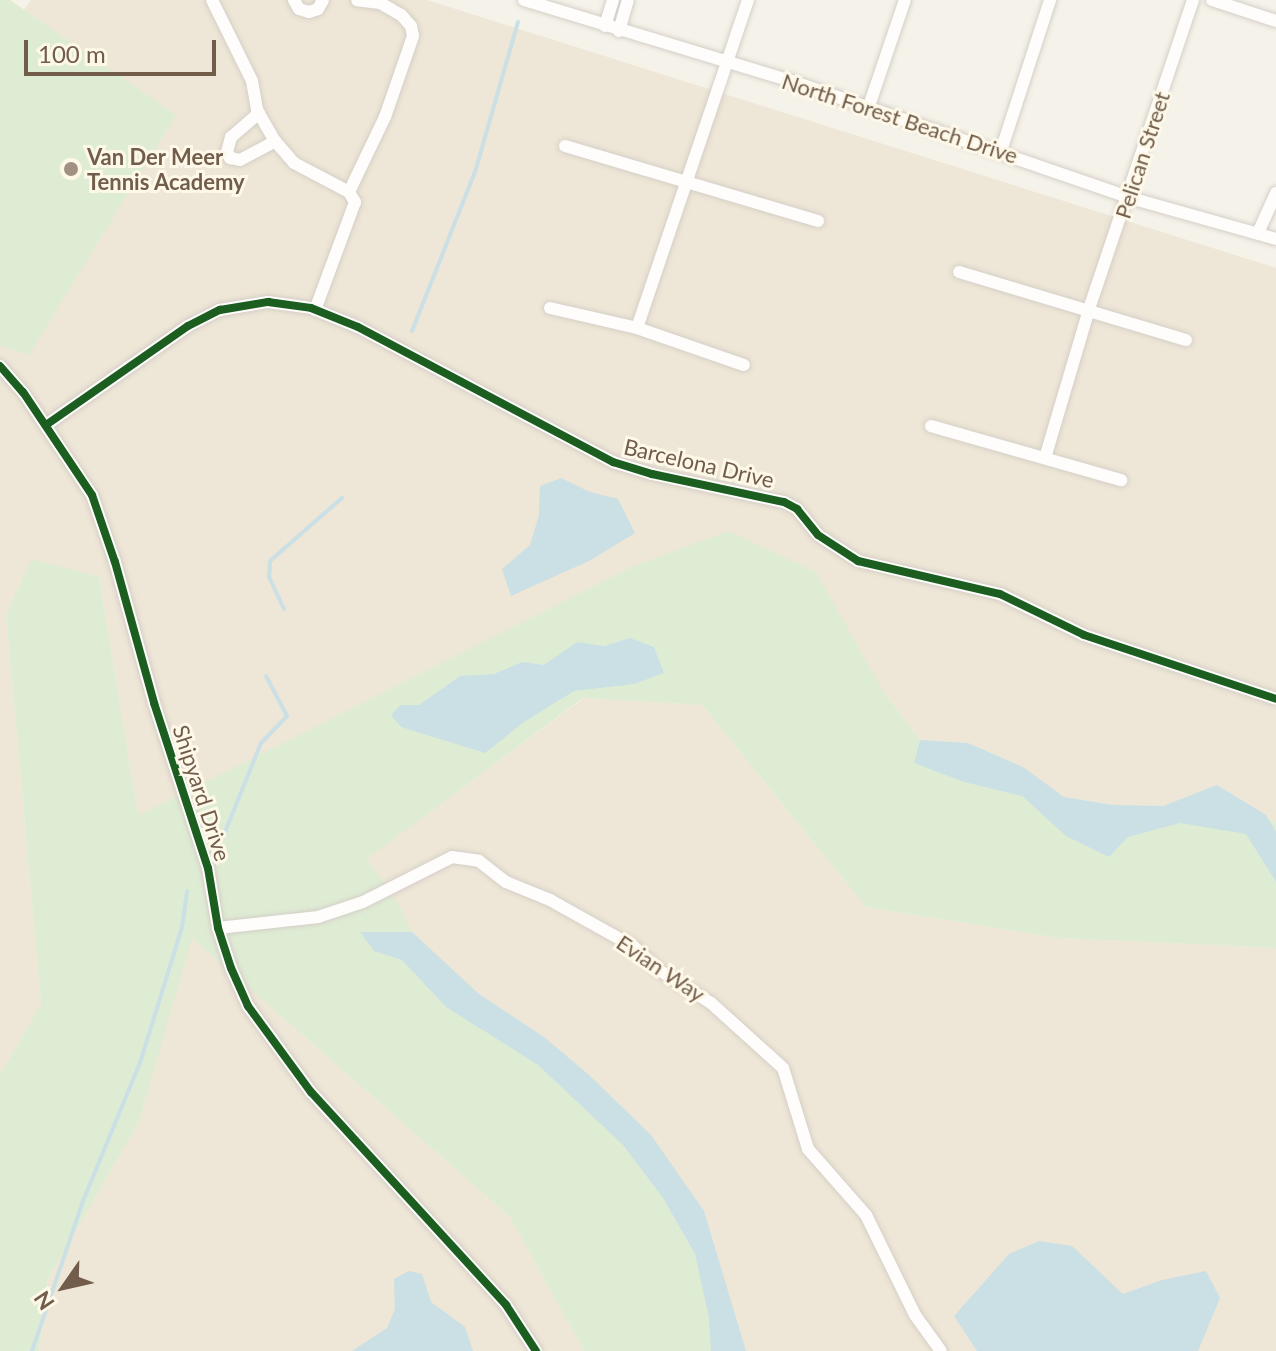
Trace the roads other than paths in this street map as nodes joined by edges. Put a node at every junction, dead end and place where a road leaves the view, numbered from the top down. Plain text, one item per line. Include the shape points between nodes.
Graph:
1 (212, 0) edge
2 (294, 0) edge
3 (323, 0) edge
4 (357, 0) edge
5 (524, 0) edge
6 (613, 0) edge
7 (628, 0) edge
8 (748, 0) edge
9 (905, 0) edge
10 (1050, 0) edge
11 (1193, 0) edge
12 (1212, 0) edge
13 (1276, 21) edge
14 (605, 26) junction
15 (619, 31) junction
16 (727, 62) junction
17 (868, 109) junction
18 (259, 113) junction
19 (275, 141) junction
20 (565, 146) dead end
21 (1001, 151) junction
22 (689, 183) junction
23 (349, 192) junction
24 (1276, 193) edge
25 (1127, 197) junction
26 (818, 221) dead end
27 (1258, 233) junction
28 (1276, 239) edge
29 (959, 272) dead end
30 (550, 308) dead end
31 (1089, 309) junction
32 (315, 310) junction
33 (637, 328) junction
34 (1186, 340) dead end
35 (744, 365) dead end
36 (0, 366) edge
37 (46, 425) junction
38 (931, 426) dead end
39 (1045, 458) junction
40 (1121, 480) dead end
41 (1276, 699) edge
42 (218, 928) junction
43 (536, 1351) edge
44 (941, 1351) edge

1 - 18 street via 252,81
2 - 3 street via 309,12
4 - 23 street via 380,3 401,15 413,36 385,117
5 - 14 street, North Forest Beach Drive
6 - 14 street
7 - 15 street
8 - 16 street
9 - 17 street
10 - 21 street
11 - 25 street, Pelican Street
12 - 13 street
14 - 15 street, North Forest Beach Drive
15 - 16 street, North Forest Beach Drive
16 - 17 street, North Forest Beach Drive
16 - 22 street
17 - 21 street, North Forest Beach Drive
18 - 19 street
18 - 19 street via 231,137 230,158 240,160
19 - 23 street via 294,163
20 - 22 street
21 - 25 street, North Forest Beach Drive
22 - 26 street
22 - 33 street
23 - 32 street via 355,202
24 - 27 street
25 - 27 street, North Forest Beach Drive
25 - 31 street, Pelican Street
27 - 28 street, North Forest Beach Drive
29 - 31 street
30 - 33 street
31 - 34 street
31 - 39 street, Pelican Street
32 - 37 street, Barcelona Drive via 268,302 220,310 188,326
32 - 41 street, Barcelona Drive via 358,327 613,462 784,502 797,509 818,535 858,561 1000,594 1084,635
33 - 35 street
36 - 37 street, Shipyard Drive
37 - 42 street, Shipyard Drive via 92,495 115,562 208,868
38 - 39 street
39 - 40 street
42 - 43 street, Shipyard Drive via 248,1006 275,1045 311,1092 506,1305
42 - 44 street, Evian Way via 318,917 363,902 452,857 479,861 506,882 634,947 711,1003 783,1068 808,1149 866,1215 915,1315

